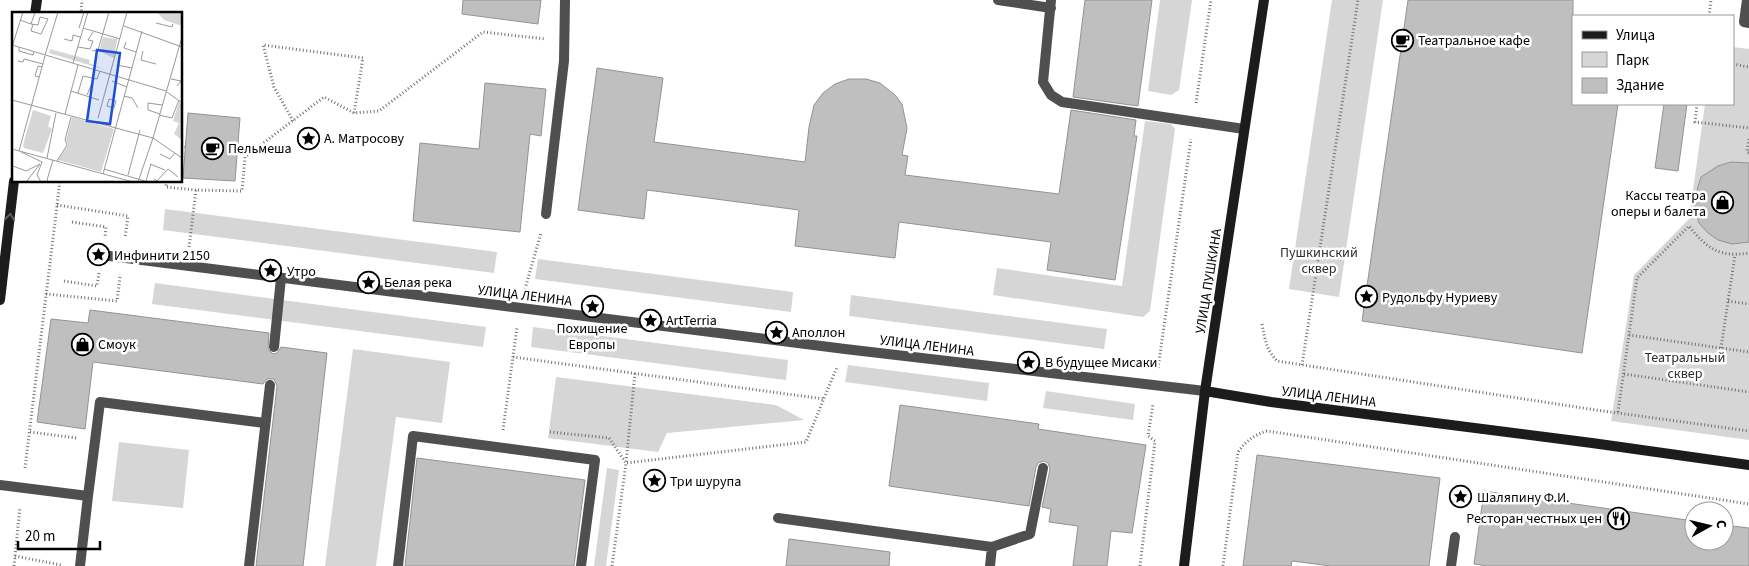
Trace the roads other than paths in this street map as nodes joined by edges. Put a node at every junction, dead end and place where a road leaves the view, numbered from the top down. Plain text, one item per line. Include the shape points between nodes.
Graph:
1 (564, 0) edge
2 (998, 0) edge
3 (1264, 0) edge
4 (1747, 0) edge
5 (1051, 4) edge
6 (1749, 23) edge
7 (1244, 129) junction
8 (14, 182) edge
9 (546, 214) road end
10 (102, 255) dead end
11 (281, 278) junction
12 (0, 300) edge
13 (274, 347) dead end
14 (270, 385) dead end
15 (1205, 390) junction
16 (265, 423) junction
17 (1749, 465) edge
18 (1043, 468) dead end
19 (0, 485) edge
20 (88, 496) junction
21 (778, 518) dead end
22 (1455, 537) dead end
23 (992, 547) junction
24 (80, 566) edge
25 (249, 566) edge
26 (398, 566) edge
27 (581, 566) edge
28 (990, 566) edge
29 (1184, 566) edge
30 (1450, 566) edge

1 - 9 street via 564,61
2 - 5 street
3 - 7 main road, УЛИЦА ПУШКИНА
4 - 6 street via 1744,22
5 - 7 street via 1043,82 1051,95 1062,102
7 - 15 main road, УЛИЦА ПУШКИНА
12 -> 8 main road
10 - 11 street, УЛИЦА ЛЕНИНА
11 - 13 street
11 - 15 street, УЛИЦА ЛЕНИНА via 844,349
14 - 16 street
15 - 17 main road, УЛИЦА ЛЕНИНА via 1271,402
15 - 29 main road, УЛИЦА ПУШКИНА
16 - 20 street via 100,402
16 - 25 street
18 - 23 street via 1030,534
19 - 20 street
20 - 24 street
21 - 23 street
22 - 30 street
23 - 28 street
26 - 27 street via 413,436 595,460

